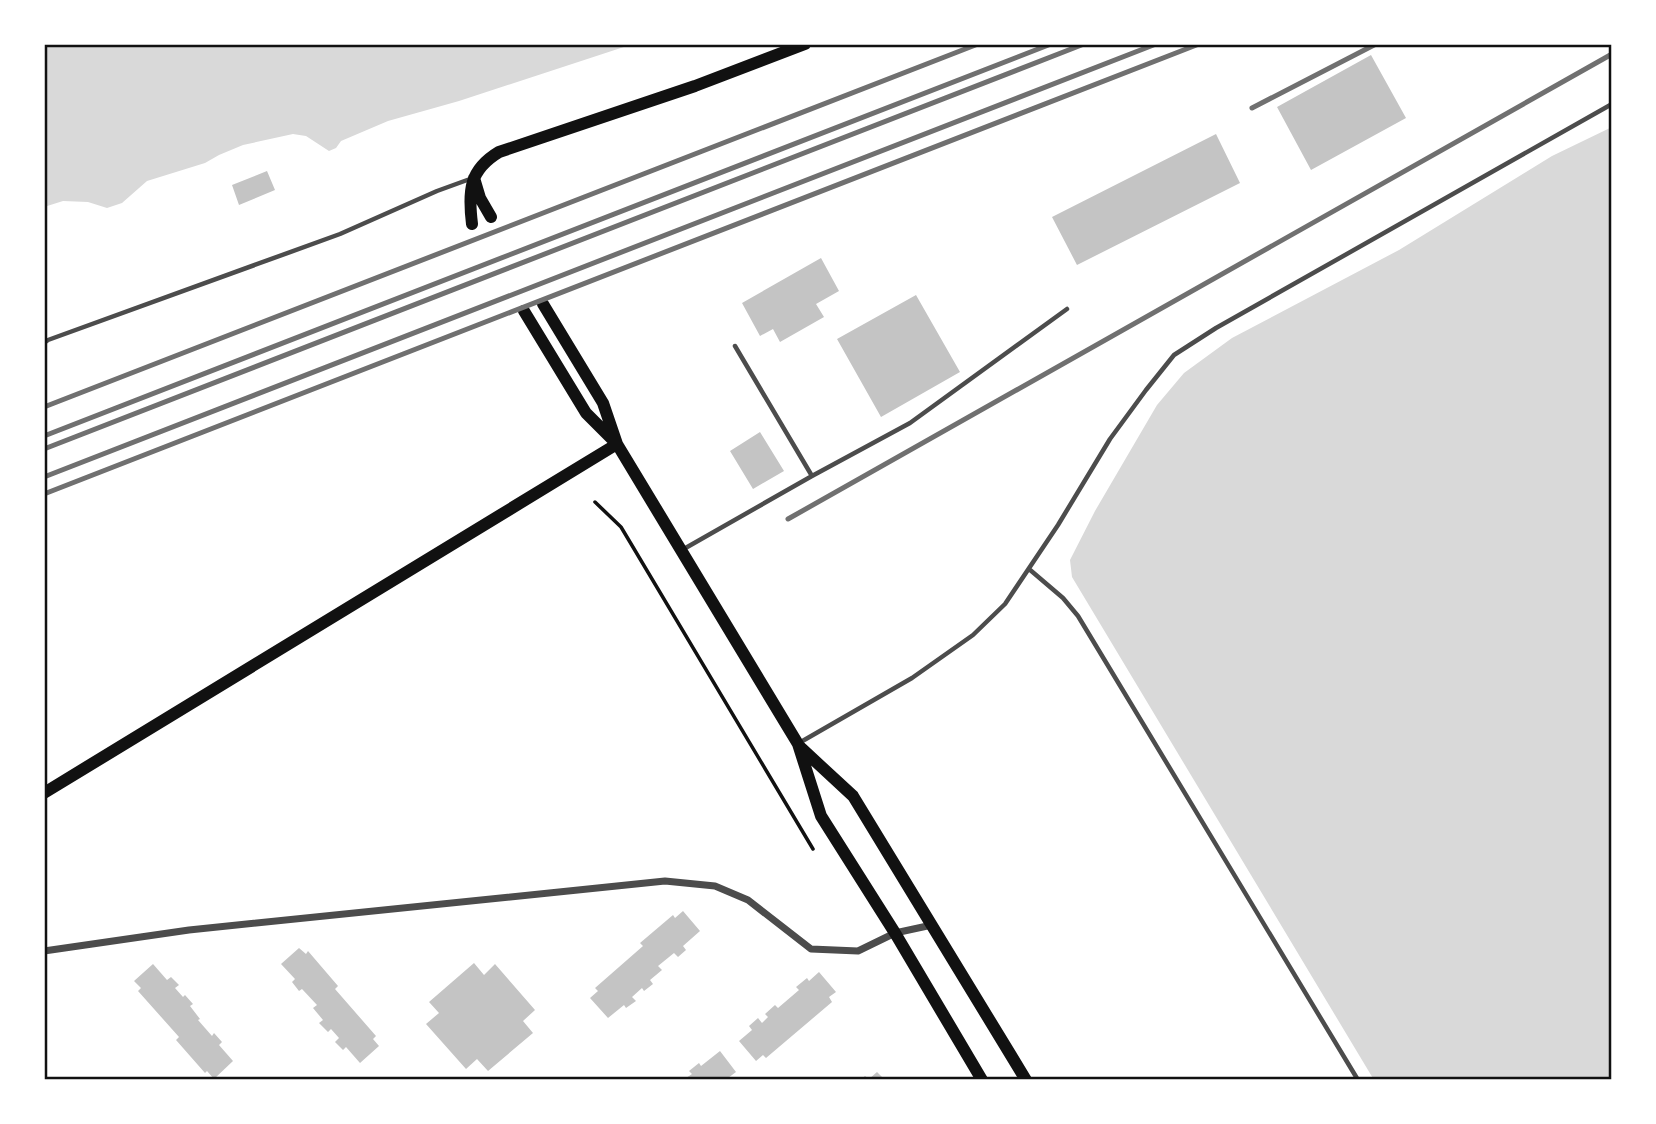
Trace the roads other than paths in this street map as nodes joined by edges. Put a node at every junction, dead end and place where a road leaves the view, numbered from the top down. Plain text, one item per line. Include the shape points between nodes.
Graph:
1 (805, 44) edge
2 (1612, 104) edge
3 (474, 178) junction
4 (491, 217) dead end
5 (472, 224) dead end
6 (543, 304) dead end
7 (1067, 309) dead end
8 (524, 311) dead end
9 (45, 340) edge
10 (734, 346) dead end
11 (617, 444) junction
12 (812, 476) junction
13 (681, 550) junction
14 (1029, 569) junction
15 (798, 744) junction
16 (44, 793) edge
17 (932, 925) junction
18 (895, 933) junction
19 (44, 951) edge
20 (982, 1080) edge
21 (1026, 1080) edge
22 (1358, 1080) edge

1 - 3 main road via 499,152 479,167
2 - 14 lane via 1174,355 1110,439
3 - 4 main road
3 - 5 main road via 469,198
3 - 9 lane via 340,234
6 - 11 main road via 603,403
7 - 12 lane via 909,423
8 - 11 main road via 586,413
10 - 12 lane
11 - 13 main road
11 - 16 main road
12 - 13 lane
13 - 15 main road
14 - 15 lane via 1005,604 973,635 912,678
14 - 22 lane via 1063,597 1077,616
15 - 17 main road via 853,796
15 - 18 main road via 821,816
17 - 18 street
17 - 21 main road
18 - 19 street via 858,951 811,949 748,900 715,886 665,881 189,930
18 - 20 main road

